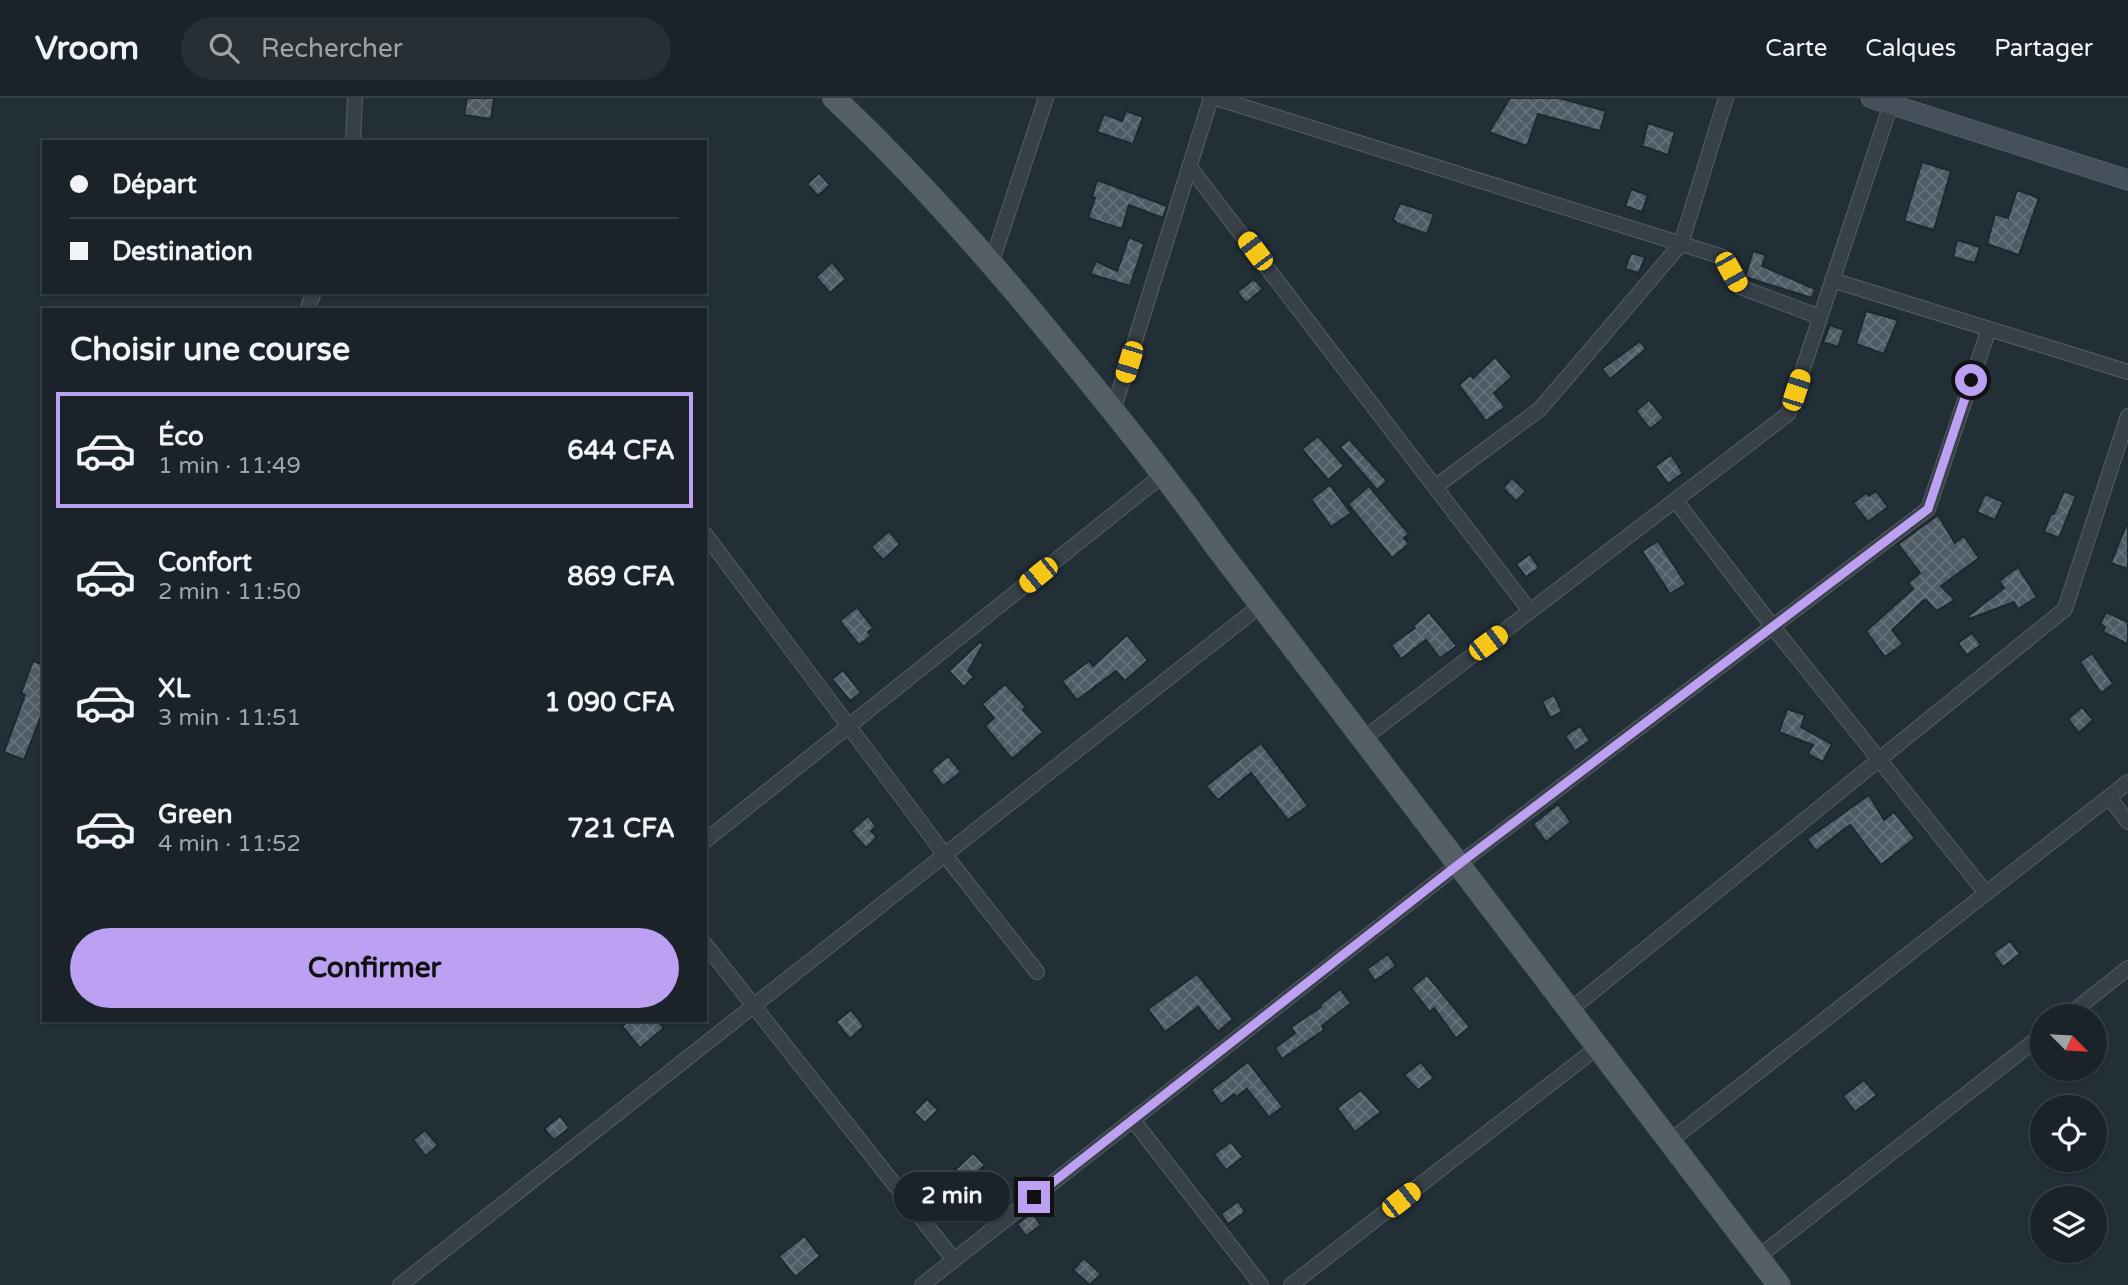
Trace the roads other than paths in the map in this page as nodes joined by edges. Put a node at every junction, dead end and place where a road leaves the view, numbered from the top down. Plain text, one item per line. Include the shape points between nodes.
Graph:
1 (355, 98) edge
2 (834, 98) edge
3 (1046, 98) edge
4 (1211, 98) edge
5 (1216, 98) edge
6 (1726, 98) edge
7 (1871, 98) edge
8 (1891, 104) junction
9 (354, 140) edge
10 (1189, 166) junction
11 (2128, 180) edge
12 (1681, 244) junction
13 (992, 261) junction
14 (1832, 280) junction
15 (1820, 317) junction
16 (1989, 329) junction
17 (2128, 372) edge
18 (1113, 411) junction
19 (2128, 416) edge
20 (1164, 474) junction
21 (1435, 487) junction
22 (1675, 500) junction
23 (707, 537) edge
24 (1261, 605) junction
25 (1530, 611) junction
26 (1773, 627) junction
27 (849, 726) junction
28 (1363, 739) junction
29 (1879, 759) junction
30 (2128, 782) edge
31 (2109, 797) junction
32 (2128, 822) edge
33 (707, 839) edge
34 (945, 855) junction
35 (1459, 864) junction
36 (1986, 893) junction
37 (707, 947) edge
38 (2128, 968) edge
39 (1037, 972) dead end
40 (2082, 1004) edge
41 (753, 1006) junction
42 (1570, 1010) junction
43 (2030, 1044) edge
44 (1598, 1047) junction
45 (1133, 1119) junction
46 (1670, 1141) junction
47 (1758, 1257) junction
48 (954, 1260) junction
49 (400, 1285) edge
50 (922, 1285) edge
51 (1261, 1285) edge
52 (1291, 1285) edge
53 (1779, 1285) edge

1 - 9 street
2 - 13 main road
3 - 13 street
4 - 10 street
5 - 12 street
6 - 12 street
7 - 8 main road
8 - 11 main road
8 - 14 street
10 - 18 street
10 - 21 street
12 - 15 street via 1723,257 1740,287
12 - 21 street via 1540,409
13 - 18 main road
14 - 15 street
14 - 16 street
15 - 22 street via 1788,414
16 - 17 street
16 - 26 street via 1928,509
18 - 20 main road
19 - 29 street via 2065,609
20 - 24 main road
20 - 27 street
21 - 25 street
22 - 25 street
22 - 26 street
23 - 27 street
24 - 28 main road
24 - 34 street
25 - 28 street
26 - 29 street
26 - 35 street
27 - 33 street
27 - 34 street
28 - 35 main road
29 - 36 street
29 - 42 street
30 - 31 street
31 - 32 street
31 - 36 street
34 - 39 street
34 - 41 street
35 - 42 main road
35 - 45 street
36 - 46 street
37 - 41 street
38 - 40 street
41 - 48 street
41 - 49 street
42 - 44 main road
43 - 47 street
44 - 46 main road
44 - 52 street
45 - 48 street
45 - 51 street
46 - 47 main road
47 - 53 main road
48 - 50 street

